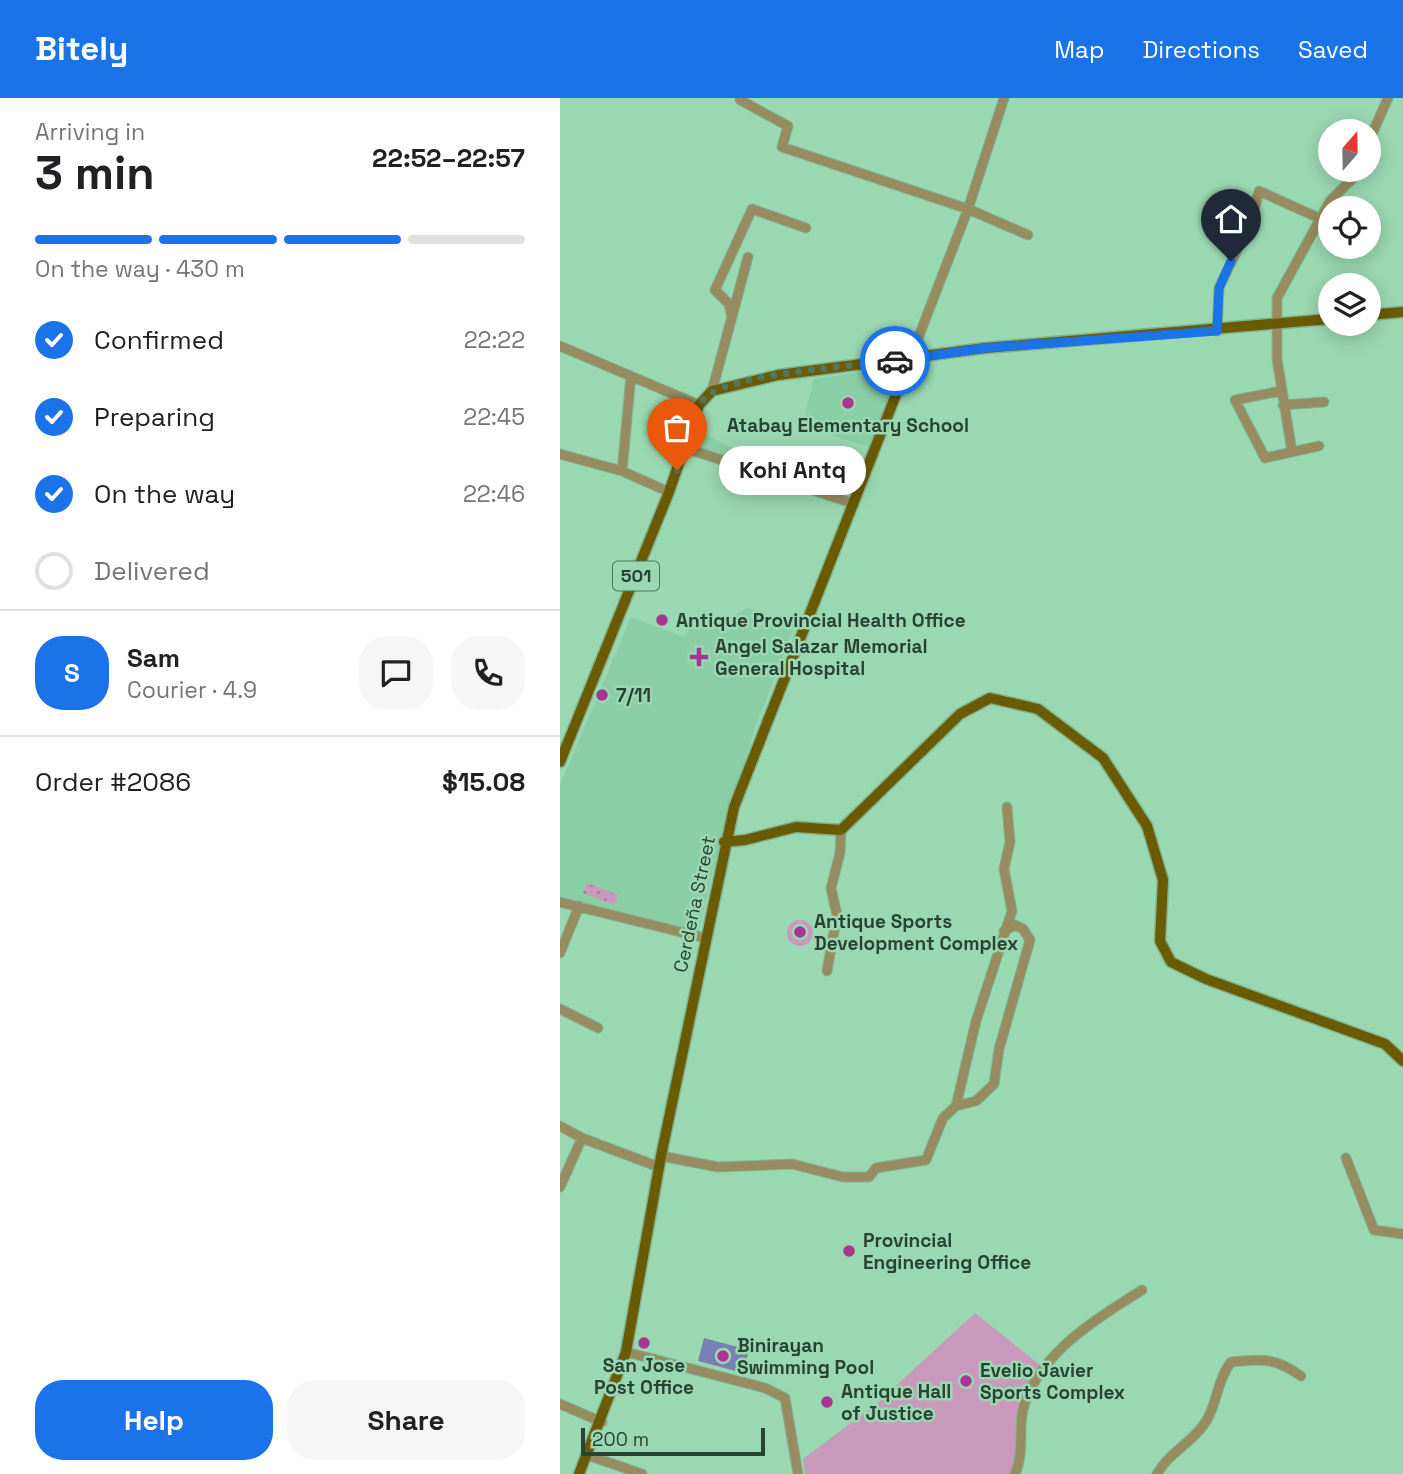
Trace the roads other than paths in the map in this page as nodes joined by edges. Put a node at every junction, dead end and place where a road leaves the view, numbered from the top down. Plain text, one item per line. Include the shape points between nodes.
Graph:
1 (1004, 98) edge
2 (1388, 98) edge
3 (740, 100) dead end
4 (1379, 119) edge
5 (1348, 182) edge
6 (1336, 196) edge
7 (968, 209) junction
8 (1318, 218) edge
9 (1318, 220) edge
10 (806, 228) dead end
11 (1028, 235) dead end
12 (748, 257) dead end
13 (1403, 312) edge
14 (1381, 314) edge
15 (732, 318) junction
16 (1318, 320) edge
17 (1278, 325) junction
18 (1217, 331) junction
19 (560, 346) edge
20 (910, 359) junction
21 (631, 376) junction
22 (712, 391) junction
23 (1281, 391) junction
24 (1324, 402) dead end
25 (699, 405) junction
26 (1283, 405) junction
27 (1320, 446) dead end
28 (685, 448) junction
29 (1292, 452) junction
30 (560, 454) edge
31 (622, 471) junction
32 (669, 492) junction
33 (852, 503) junction
34 (560, 762) edge
35 (1007, 807) dead end
36 (841, 830) junction
37 (724, 842) junction
38 (560, 902) edge
39 (579, 906) junction
40 (1003, 932) junction
41 (705, 938) junction
42 (560, 953) edge
43 (827, 971) dead end
44 (560, 1009) edge
45 (598, 1028) dead end
46 (1403, 1061) edge
47 (956, 1106) junction
48 (560, 1126) edge
49 (582, 1139) junction
50 (1346, 1158) dead end
51 (660, 1161) junction
52 (560, 1187) edge
53 (1403, 1234) edge
54 (1142, 1290) dead end
55 (626, 1352) junction
56 (1301, 1376) dead end
57 (560, 1404) edge
58 (601, 1422) junction
59 (587, 1455) junction
60 (579, 1474) edge
61 (642, 1474) edge
62 (798, 1474) edge
63 (1014, 1474) edge
64 (1157, 1474) edge

1 - 7 street
2 - 4 street
3 - 7 street via 788,126 782,147
5 - 6 street
7 - 11 street
7 - 20 street
8 - 18 street via 1259,191 1252,218 1219,288
9 - 17 street via 1277,298
10 - 15 street via 752,209 715,290 729,304
12 - 15 street
13 - 14 main road
15 - 22 street
16 - 17 main road
17 - 18 main road
17 - 23 street
18 - 20 main road via 998,346
19 - 21 street
20 - 22 main road via 778,375
20 - 33 main road, Cerdeña Street
21 - 25 street
21 - 31 street
22 - 25 main road, 501
23 - 26 street
23 - 29 street via 1235,400 1265,458
24 - 26 street
25 - 28 main road, 501
26 - 29 street
27 - 29 street
28 - 32 main road, 501
28 - 33 street
30 - 31 street
31 - 32 street
32 - 34 main road, 501
33 - 37 main road, Cerdeña Street
35 - 40 street via 1010,842 1004,869 1012,911
36 - 37 main road via 796,827
36 - 43 street via 831,888 838,915
36 - 46 main road via 960,714 990,698 1038,709 1103,758 1147,826 1163,880 1160,941 1171,962 1385,1044
37 - 41 main road, Cerdeña Street
38 - 39 street
39 - 41 street
39 - 42 street
40 - 47 street
40 - 47 street via 1015,925 1030,940 999,1049 994,1084 976,1101
41 - 51 main road, Cerdeña Street
44 - 45 street
47 - 51 street via 943,1118 926,1160 876,1168 869,1177 843,1177 792,1164 718,1167
48 - 49 street
49 - 51 street
49 - 52 street
50 - 53 street via 1374,1230
51 - 55 main road, Cerdeña Street
54 - 63 street via 1092,1321 1048,1365 1026,1399 1021,1460
55 - 58 main road, Cerdeña Street
55 - 62 street via 765,1388 785,1398
56 - 64 street via 1267,1359 1231,1362 1202,1427 1172,1452
57 - 58 street
58 - 59 main road, Cerdeña Street
59 - 60 main road, Cerdeña Street
59 - 61 street

